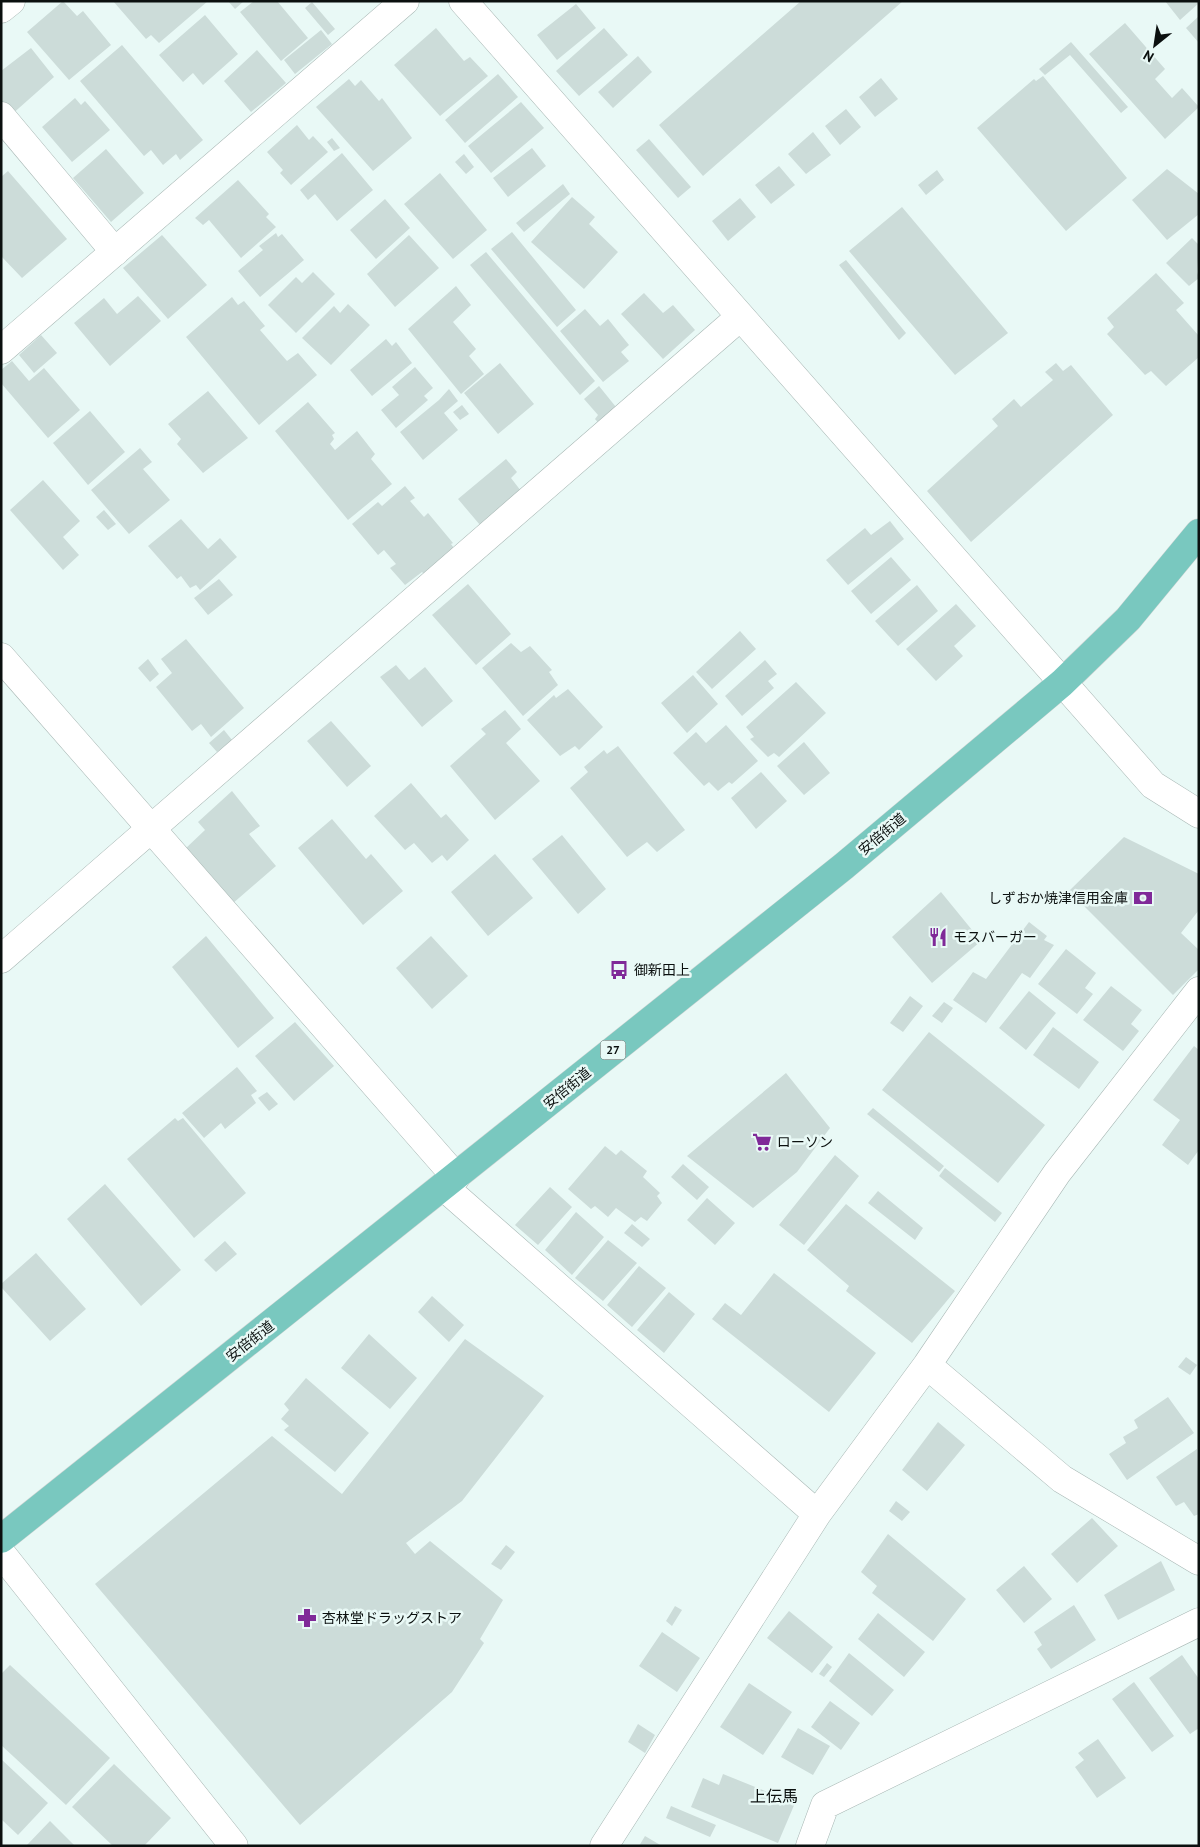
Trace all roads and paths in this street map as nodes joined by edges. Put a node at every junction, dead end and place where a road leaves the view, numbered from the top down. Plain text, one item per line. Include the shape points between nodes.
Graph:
1 (11, 1) edge
2 (405, 1) edge
3 (463, 1) edge
4 (1, 9) edge
5 (1, 116) edge
6 (115, 252) junction
7 (740, 317) junction
8 (1, 350) edge
9 (1199, 533) edge
10 (1, 657) edge
11 (1062, 683) junction
12 (1199, 814) edge
13 (152, 828) junction
14 (1, 959) edge
15 (1199, 991) edge
16 (450, 1182) junction
17 (926, 1365) junction
18 (817, 1514) junction
19 (1, 1539) edge
20 (1, 1553) edge
21 (1199, 1562) edge
22 (1199, 1622) edge
23 (234, 1846) edge
24 (604, 1846) edge
25 (810, 1846) edge

1 - 4 street
2 - 6 street
3 - 7 street
5 - 6 street
6 - 8 street
7 - 11 street
7 - 13 street
9 - 11 main road, 安倍街道 / 27 via 1128,619
10 - 13 street
11 - 12 street via 1153,785
11 - 16 main road, 安倍街道 / 27 via 844,866
13 - 14 street
13 - 16 street
15 - 17 street via 1057,1173
16 - 18 street
16 - 19 main road, 安倍街道 / 27
17 - 18 street
17 - 21 street via 1062,1479
18 - 24 street
20 - 23 street
22 - 25 street via 825,1805

